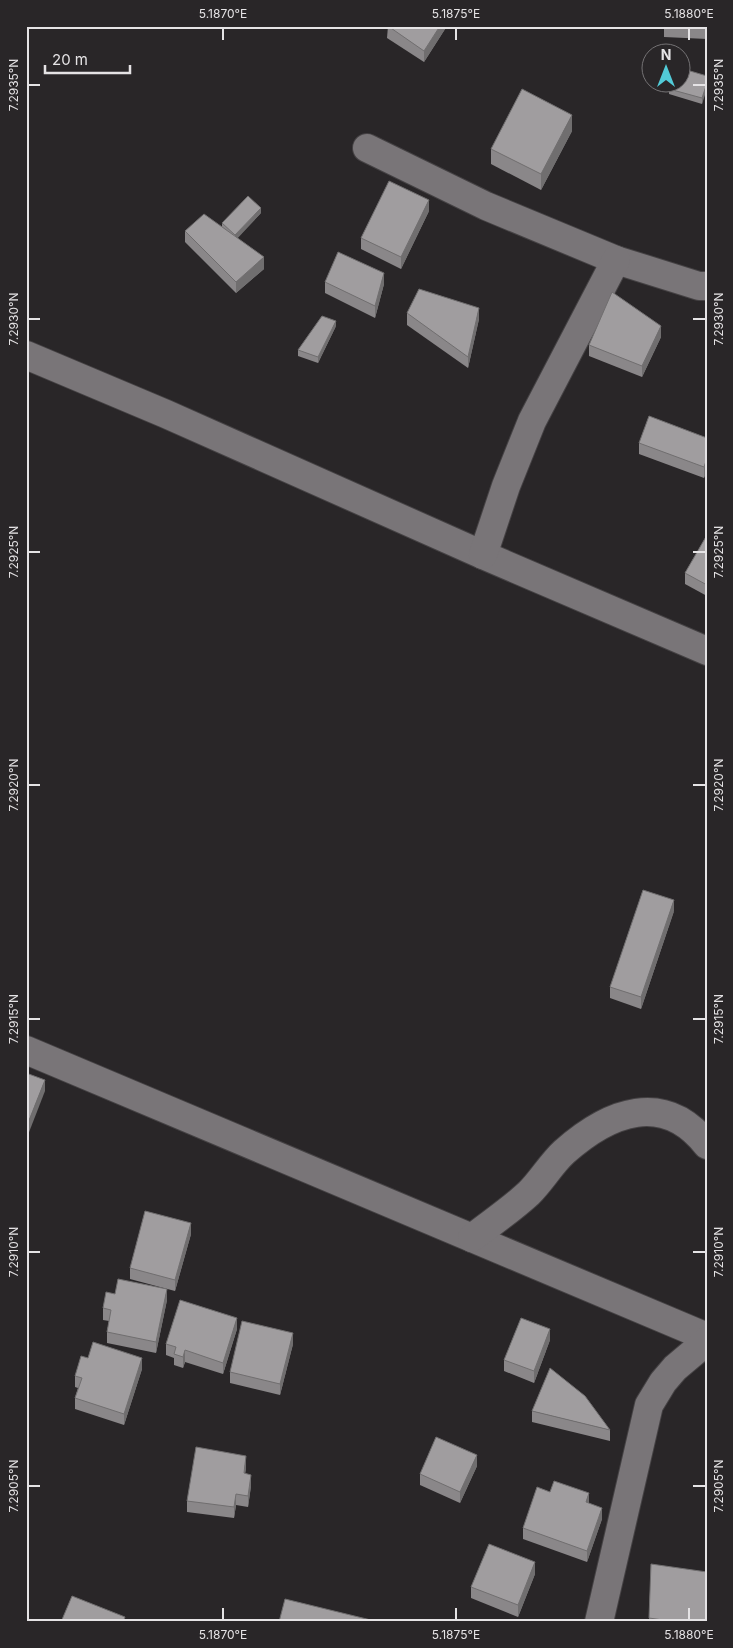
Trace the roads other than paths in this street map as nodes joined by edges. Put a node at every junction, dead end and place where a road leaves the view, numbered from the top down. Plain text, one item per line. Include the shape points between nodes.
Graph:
1 (367, 148) dead end
2 (616, 260) junction
3 (707, 286) edge
4 (26, 355) edge
5 (483, 555) junction
6 (707, 651) edge
7 (26, 1050) edge
8 (707, 1145) edge
9 (472, 1238) junction
10 (707, 1337) edge
11 (707, 1341) edge
12 (599, 1622) edge

1 - 2 street via 486,206
2 - 3 street
2 - 5 street via 532,421
4 - 5 street
5 - 6 street
7 - 9 street
8 - 9 street via 686,1124 665,1114 624,1115 590,1132 564,1153 528,1194
9 - 10 street
11 - 12 street via 662,1382 650,1405

